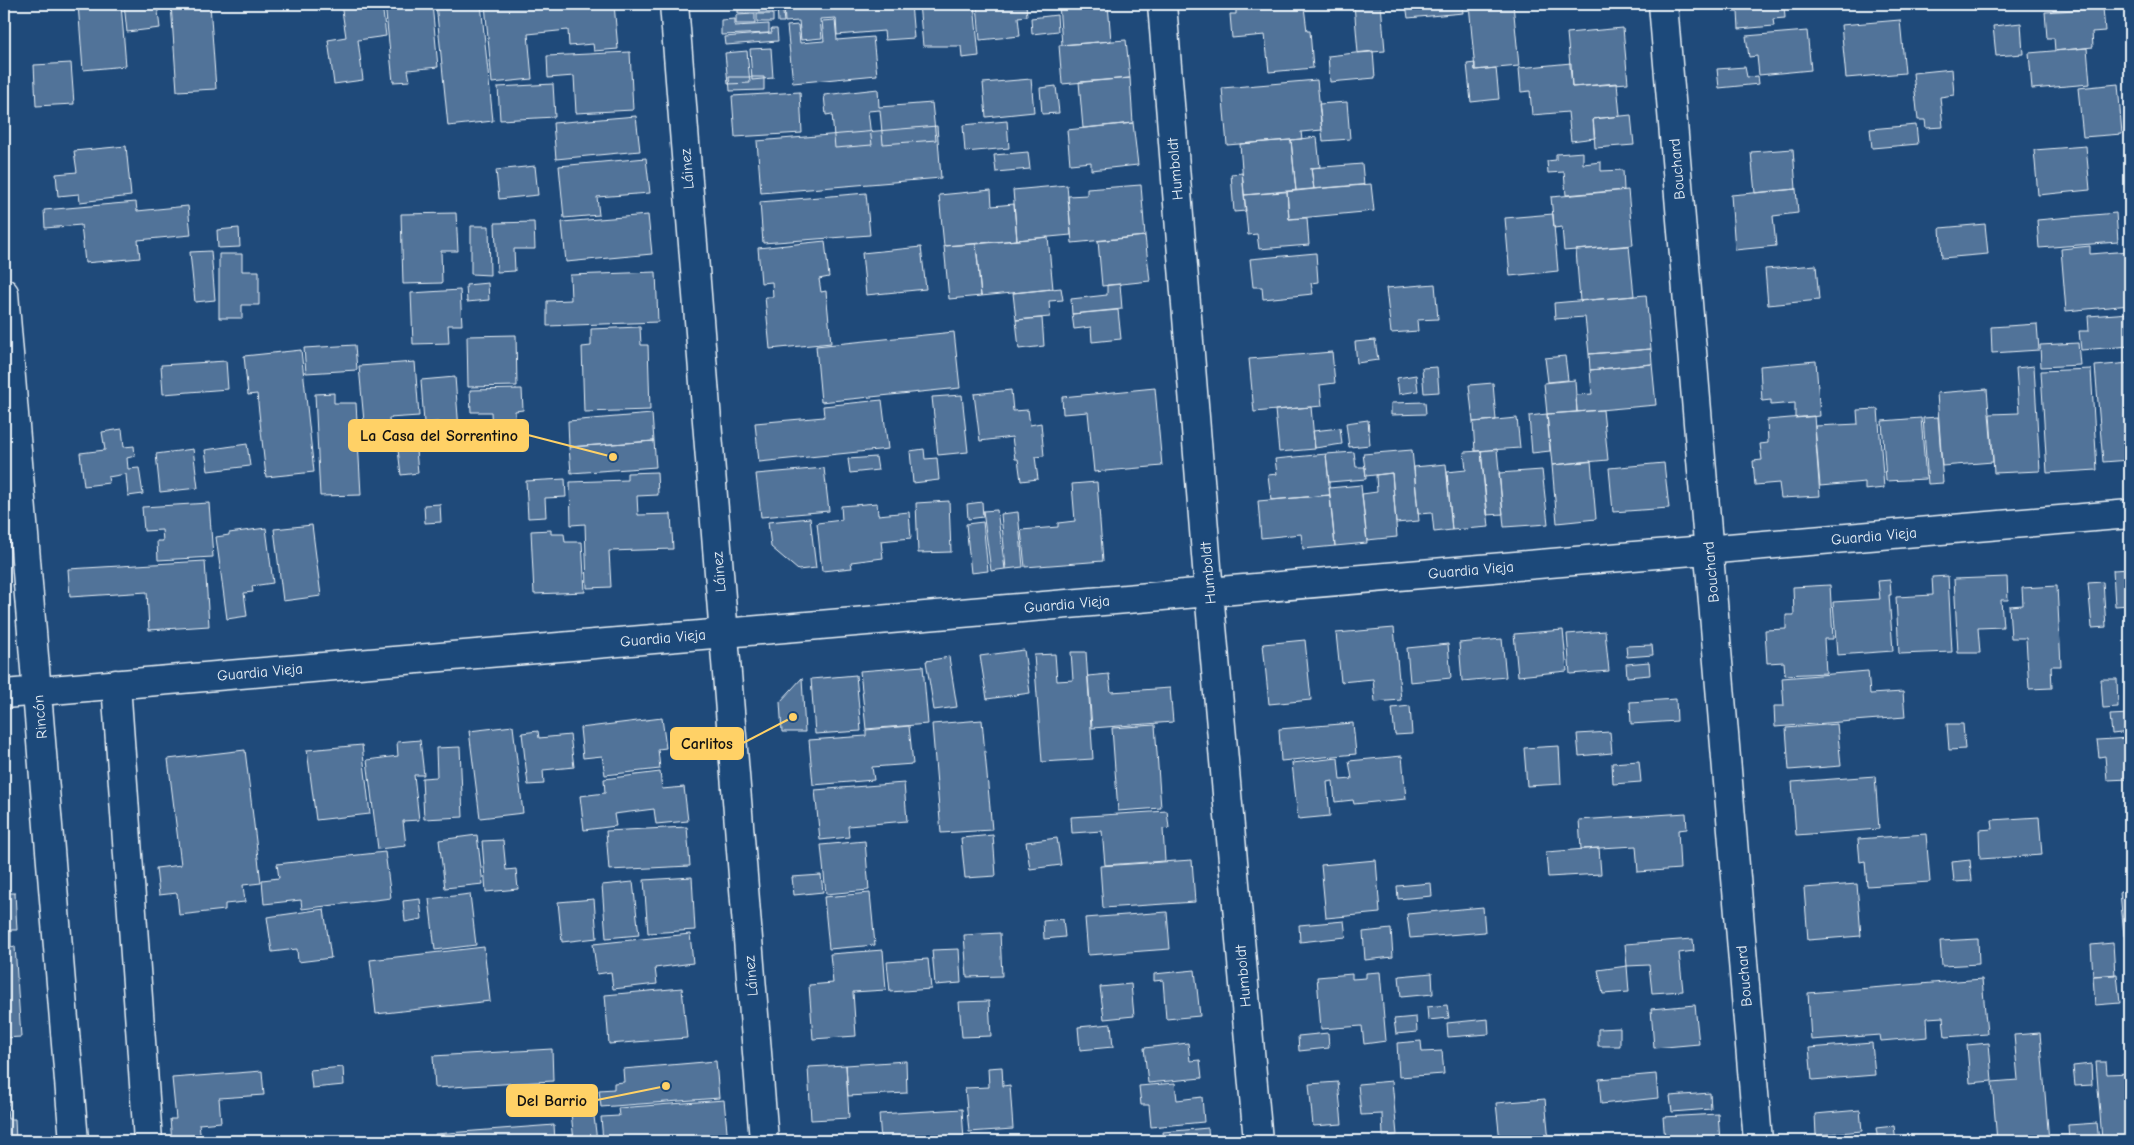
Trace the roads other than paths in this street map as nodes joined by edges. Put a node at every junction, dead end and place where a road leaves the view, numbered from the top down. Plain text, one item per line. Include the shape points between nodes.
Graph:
1 (674, 4) edge
2 (1162, 4) edge
3 (1663, 4) edge
4 (4, 293) edge
5 (2130, 514) edge
6 (1709, 550) junction
7 (1209, 592) junction
8 (724, 633) junction
9 (116, 684) junction
10 (38, 691) junction
11 (4, 694) edge
12 (74, 1141) edge
13 (148, 1141) edge
14 (764, 1141) edge
15 (1258, 1141) edge
16 (1758, 1141) edge

1 - 8 street, Láinez
2 - 7 street, Humboldt
3 - 6 street, Bouchard
4 - 10 street, Rincón
5 - 6 street, Guardia Vieja
6 - 7 street, Guardia Vieja
6 - 16 street, Bouchard
7 - 8 street, Guardia Vieja
7 - 15 street, Humboldt
8 - 9 street, Guardia Vieja
8 - 14 street, Láinez
9 - 10 street, Guardia Vieja
9 - 13 street
10 - 11 street, Guardia Vieja
10 - 12 street, Rincón

